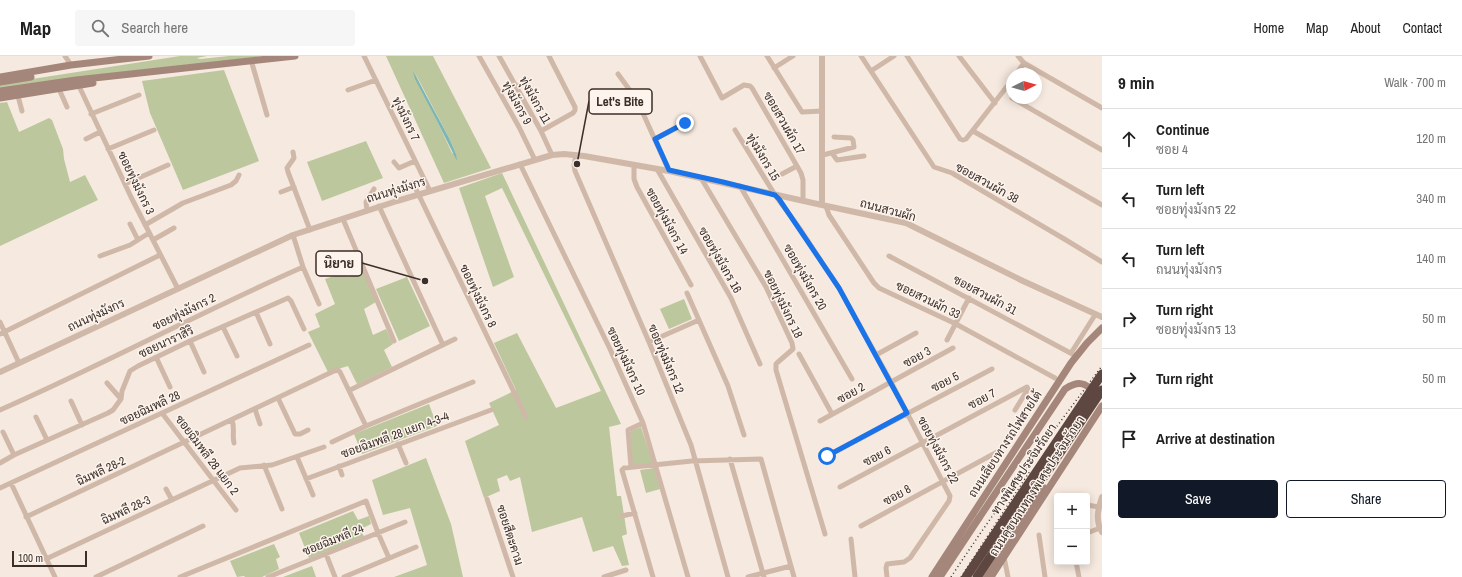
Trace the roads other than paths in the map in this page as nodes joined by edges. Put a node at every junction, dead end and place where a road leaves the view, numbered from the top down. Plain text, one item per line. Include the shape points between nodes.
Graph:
1 (65, 56) edge
2 (149, 56) edge
3 (295, 56) edge
4 (364, 56) edge
5 (480, 56) edge
6 (499, 56) edge
7 (548, 56) edge
8 (700, 56) edge
9 (767, 56) edge
10 (793, 56) edge
11 (822, 56) edge
12 (861, 56) edge
13 (894, 56) edge
14 (907, 56) edge
15 (958, 56) edge
16 (1018, 56) edge
17 (251, 60) junction
18 (112, 61) junction
19 (1024, 63) junction
20 (71, 66) junction
21 (774, 68) junction
22 (1020, 68) edge
23 (871, 71) junction
24 (618, 74) dead end
25 (114, 76) junction
26 (0, 77) edge
27 (376, 80) junction
28 (528, 81) dead end
29 (0, 82) edge
30 (79, 86) junction
31 (516, 87) junction
32 (59, 89) junction
33 (1006, 89) edge
34 (348, 90) dead end
35 (0, 91) edge
36 (1003, 93) junction
37 (634, 94) junction
38 (139, 95) dead end
39 (1006, 95) edge
40 (18, 96) junction
41 (0, 98) edge
42 (621, 102) dead end
43 (995, 103) junction
44 (1022, 104) edge
45 (66, 107) dead end
46 (1102, 108) edge
47 (22, 111) dead end
48 (822, 111) junction
49 (91, 114) junction
50 (267, 116) dead end
51 (685, 123) dead end
52 (154, 130) dead end
53 (735, 130) dead end
54 (541, 131) junction
55 (973, 131) junction
56 (100, 132) junction
57 (834, 138) dead end
58 (86, 139) dead end
59 (655, 139) junction
60 (108, 149) junction
61 (1102, 150) edge
62 (293, 152) dead end
63 (832, 153) junction
64 (552, 155) junction
65 (576, 155) junction
66 (823, 155) junction
67 (864, 156) dead end
68 (535, 160) junction
69 (416, 161) junction
70 (394, 162) dead end
71 (520, 164) junction
72 (168, 165) dead end
73 (634, 165) junction
74 (797, 166) junction
75 (657, 169) junction
76 (669, 170) junction
77 (782, 174) dead end
78 (239, 175) dead end
79 (701, 178) junction
80 (413, 183) dead end
81 (124, 184) junction
82 (740, 186) junction
83 (294, 187) junction
84 (374, 188) dead end
85 (430, 191) junction
86 (281, 192) dead end
87 (418, 194) junction
88 (775, 195) junction
89 (803, 201) junction
90 (824, 205) junction
91 (1102, 205) edge
92 (379, 206) junction
93 (367, 210) junction
94 (343, 218) junction
95 (130, 224) dead end
96 (145, 225) junction
97 (174, 228) dead end
98 (310, 230) junction
99 (149, 233) junction
100 (293, 235) junction
101 (138, 240) junction
102 (153, 240) junction
103 (160, 254) junction
104 (100, 256) dead end
105 (889, 256) dead end
106 (1102, 262) edge
107 (303, 267) junction
108 (691, 285) dead end
109 (178, 289) junction
110 (687, 293) dead end
111 (969, 298) junction
112 (319, 304) dead end
113 (256, 312) junction
114 (1095, 315) junction
115 (1102, 317) edge
116 (699, 320) junction
117 (0, 322) edge
118 (956, 324) junction
119 (224, 326) junction
120 (1102, 328) edge
121 (304, 329) dead end
122 (2, 333) edge
123 (916, 333) dead end
124 (455, 339) dead end
125 (947, 340) dead end
126 (190, 341) junction
127 (394, 341) dead end
128 (649, 342) junction
129 (270, 344) dead end
130 (309, 345) dead end
131 (443, 345) junction
132 (953, 348) dead end
133 (799, 354) dead end
134 (1074, 354) junction
135 (876, 355) junction
136 (237, 356) dead end
137 (156, 357) junction
138 (19, 363) junction
139 (760, 364) dead end
140 (992, 369) dead end
141 (0, 372) edge
142 (204, 372) dead end
143 (1102, 374) edge
144 (1055, 378) dead end
145 (852, 379) dead end
146 (473, 382) dead end
147 (891, 382) junction
148 (107, 383) dead end
149 (170, 387) dead end
150 (350, 390) junction
151 (1102, 390) edge
152 (278, 398) junction
153 (121, 399) junction
154 (71, 401) dead end
155 (1102, 406) edge
156 (255, 409) junction
157 (0, 410) edge
158 (491, 410) dead end
159 (1015, 410) dead end
160 (162, 413) junction
161 (907, 413) junction
162 (832, 414) junction
163 (36, 416) dead end
164 (526, 417) dead end
165 (232, 420) junction
166 (820, 421) dead end
167 (643, 423) junction
168 (260, 424) dead end
169 (82, 425) junction
170 (366, 426) junction
171 (308, 430) dead end
172 (3, 432) dead end
173 (744, 435) dead end
174 (47, 440) junction
175 (185, 442) junction
176 (332, 442) dead end
177 (923, 442) junction
178 (234, 443) dead end
179 (398, 444) junction
180 (324, 447) dead end
181 (999, 451) dead end
182 (14, 455) junction
183 (827, 456) dead end
184 (297, 457) junction
185 (730, 460) junction
186 (696, 461) junction
187 (0, 463) edge
188 (406, 463) dead end
189 (264, 465) junction
190 (655, 465) junction
191 (338, 466) junction
192 (631, 467) junction
193 (342, 475) dead end
194 (306, 479) junction
195 (214, 480) junction
196 (943, 481) junction
197 (11, 483) junction
198 (840, 487) dead end
199 (0, 488) edge
200 (166, 488) dead end
201 (313, 495) dead end
202 (1102, 497) edge
203 (487, 499) dead end
204 (172, 500) junction
205 (1090, 506) edge
206 (1099, 507) junction
207 (282, 509) dead end
208 (236, 510) dead end
209 (635, 513) junction
210 (622, 516) dead end
211 (26, 517) junction
212 (405, 522) dead end
213 (203, 526) dead end
214 (861, 526) dead end
215 (1101, 530) edge
216 (1090, 532) edge
217 (378, 533) junction
218 (825, 534) dead end
219 (1039, 535) dead end
220 (851, 539) dead end
221 (416, 547) dead end
222 (326, 554) junction
223 (1004, 557) junction
224 (390, 558) junction
225 (46, 559) junction
226 (1077, 565) edge
227 (791, 566) junction
228 (626, 570) dead end
229 (763, 575) edge
230 (55, 577) edge
231 (96, 577) edge
232 (180, 577) edge
233 (268, 577) edge
234 (335, 577) edge
235 (344, 577) edge
236 (513, 577) edge
237 (604, 577) edge
238 (653, 577) edge
239 (688, 577) edge
240 (728, 577) edge
241 (748, 577) edge
242 (794, 577) edge
243 (855, 577) edge
244 (887, 577) edge
245 (932, 577) edge
246 (940, 577) edge
247 (966, 577) edge
248 (978, 577) edge
249 (983, 577) edge
250 (991, 577) edge
251 (1008, 577) edge
252 (1045, 577) edge
253 (1079, 577) edge

1 - 20 street
2 - 18 main road
3 - 17 main road
4 - 27 street, ทุ่งมังกร 7
5 - 68 street, ทุ่งมังกร 9
6 - 31 street, ทุ่งมังกร 11
7 - 54 street via 576,110
8 - 74 street, ซอยสวนผัก 17 via 722,98 744,85 750,86
9 - 21 street
10 - 21 street
11 - 48 street
12 - 23 street, ซอยสวนผัก 38
13 - 23 street
14 - 55 street via 960,139 966,140
15 - 43 street
16 - 19 street
17 - 25 main road
17 - 50 street
18 - 20 main road
18 - 29 main road
19 - 22 street
19 - 46 street
20 - 26 main road
21 - 48 street via 802,112
23 - 106 street, ซอยสวนผัก 38 via 934,167 952,173
24 - 37 street
25 - 30 main road
25 - 35 main road
27 - 34 street
27 - 69 street, ทุ่งมังกร 7
28 - 31 street
30 - 32 main road
30 - 49 street, ซอยทุ่งมังกร 3
31 - 54 street, ทุ่งมังกร 11
32 - 40 main road
32 - 45 street
33 - 36 street
36 - 39 street
36 - 43 street
37 - 42 street
37 - 59 street
38 - 49 street
40 - 41 main road
40 - 47 street
43 - 55 street
44 - 61 street
48 - 66 street
49 - 56 street, ซอยทุ่งมังกร 3
51 - 59 street
52 - 60 street
53 - 88 street, ทุ่งมังกร 15
54 - 64 street, ทุ่งมังกร 11
55 - 91 street
56 - 58 street
56 - 60 street, ซอยทุ่งมังกร 3
57 - 63 street via 851,138 855,146
59 - 76 street
60 - 81 street, ซอยทุ่งมังกร 3
62 - 83 street via 294,160 287,168
63 - 66 street
63 - 67 street via 837,160
64 - 65 street, ถนนทุ่งมังกร
64 - 68 street, ถนนทุ่งมังกร
65 - 73 street, ถนนทุ่งมังกร
65 - 128 street, ซอยทุ่งมังกร 12 via 576,171
66 - 90 street
68 - 71 street, ถนนทุ่งมังกร
69 - 70 street via 399,168
69 - 85 street, ทุ่งมังกร 7
71 - 85 street, ถนนทุ่งมังกร
71 - 167 street, ซอยทุ่งมังกร 10
72 - 81 street
73 - 75 street, ถนนทุ่งมังกร
73 - 108 street, ซอยทุ่งมังกร 14 via 637,187
74 - 77 street
74 - 89 street, ซอยสวนผัก 17 via 803,177
75 - 76 street, ถนนทุ่งมังกร
75 - 139 street, ซอยทุ่งมังกร 16 via 731,298
76 - 79 street, ถนนทุ่งมังกร
78 - 96 street via 231,185 183,203
79 - 82 street, ถนนทุ่งมังกร
79 - 218 street, ซอยทุ่งมังกร 18 via 766,287 792,343 793,349 776,364 776,370
80 - 87 street, ซอยทุ่งมังกร 8
81 - 96 street, ซอยทุ่งมังกร 3
82 - 88 street, ถนนทุ่งมังกร
82 - 145 street, ซอยทุ่งมังกร 20
83 - 86 street
83 - 98 street
84 - 93 street via 366,202
85 - 87 street, ถนนทุ่งมังกร
87 - 92 street, ถนนทุ่งมังกร
87 - 164 street, ซอยทุ่งมังกร 8
88 - 89 street, ถนนทุ่งมังกร
88 - 135 street, ซอยทุ่งมังกร 22 via 839,288
89 - 90 street, ถนนทุ่งมังกร
90 - 114 street, ถนนสวนผัก via 906,223
90 - 118 street, ซอยสวนผัก 33 via 876,285
92 - 93 street, ถนนทุ่งมังกร
92 - 131 street
93 - 94 street, ถนนทุ่งมังกร
94 - 98 street, ถนนทุ่งมังกร
94 - 127 street
95 - 101 street
96 - 99 street, ซอยทุ่งมังกร 3
97 - 102 street
98 - 100 street, ถนนทุ่งมังกร
99 - 101 street
99 - 102 street, ซอยทุ่งมังกร 3
100 - 107 street
100 - 109 street, ถนนทุ่งมังกร
101 - 104 street via 125,248
102 - 103 street, ซอยทุ่งมังกร 3
103 - 109 street, ซอยทุ่งมังกร 3
103 - 122 street
105 - 111 street, ซอยสวนผัก 31
107 - 112 street
107 - 157 street, ซอยทุ่งมังกร 2
109 - 138 street, ถนนทุ่งมังกร
110 - 116 street
111 - 118 street
111 - 134 street, ซอยสวนผัก 31
113 - 119 street, ซอยนาราสิริ
113 - 121 street, ซอยนาราสิริ via 288,298
113 - 129 street
114 - 115 street, ถนนสวนผัก
114 - 134 street
116 - 128 street
116 - 173 street via 728,386
117 - 122 street
118 - 125 street
118 - 144 street, ซอยสวนผัก 33
119 - 126 street, ซอยนาราสิริ
119 - 136 street
120 - 134 main road, ถนนเลียบทางรถไฟสายใต้
122 - 138 street
123 - 135 street
124 - 131 street
126 - 137 street, ซอยนาราสิริ
126 - 142 street
128 - 186 street, ซอยทุ่งมังกร 12
130 - 160 street, ซอยฉิมพลี 28
131 - 150 street
132 - 147 street, ซอย 3
133 - 162 street
134 - 245 main road, ถนนเลียบทางรถไฟสายใต้
135 - 147 street, ซอยทุ่งมังกร 22
137 - 149 street
137 - 153 street, ซอยนาราสิริ via 130,371
138 - 141 street, ถนนทุ่งมังกร
140 - 161 street, ซอย 5
143 - 247 highway, ทางพิเศษประจิมรัถยา, bridge
146 - 170 street
147 - 161 street, ซอยทุ่งมังกร 22
147 - 162 street, ซอย 2
148 - 153 street
150 - 152 street, ฉิมพลี 28-2 via 338,370
150 - 170 street
151 - 248 highway, ทางพิเศษประจิมรัถยา, bridge
152 - 156 street, ฉิมพลี 28-2
152 - 171 street via 295,434
153 - 169 street, ซอยนาราสิริ via 113,410
154 - 169 street
155 - 223 main road, ถนนคู่ขนานทางพิเศษประจิมรัถยา
156 - 165 street, ฉิมพลี 28-2
156 - 168 street
158 - 179 street, ซอยฉิมพลี 28 แยก 4-3-4
159 - 177 street, ซอย 7 via 1027,387
160 - 175 street, ซอยฉิมพลี 28 แยก 2
160 - 197 street, ซอยฉิมพลี 28
161 - 177 street, ซอยทุ่งมังกร 22
161 - 183 street, ซอย 5
162 - 166 street, ซอย 2
163 - 174 street
165 - 175 street, ฉิมพลี 28-2
165 - 178 street
167 - 190 street, ซอยทุ่งมังกร 10
167 - 192 street via 628,430
169 - 174 street, ซอยนาราสิริ
170 - 176 street
172 - 182 street
174 - 182 street, ซอยนาราสิริ
175 - 195 street, ซอยฉิมพลี 28 แยก 2
175 - 211 street, ฉิมพลี 28-2
177 - 196 street, ซอยทุ่งมังกร 22
177 - 198 street, ซอย 6
179 - 188 street
179 - 191 street, ซอยฉิมพลี 28 แยก 4-3-4
180 - 184 street, ฉิมพลี 28-3
181 - 196 street, ซอย 8
182 - 187 street, ซอยนาราสิริ
184 - 189 street, ฉิมพลี 28-3
184 - 194 street
185 - 186 street
185 - 227 street via 761,459
185 - 229 street
186 - 190 street
186 - 240 street, ซอยทุ่งมังกร 12
189 - 195 street, ฉิมพลี 28-3 via 240,468
189 - 207 street
190 - 192 street
190 - 239 street, ซอยทุ่งมังกร 10
191 - 193 street
191 - 194 street, ซอยฉิมพลี 28 แยก 4-3-4
192 - 209 street via 622,470
194 - 201 street
195 - 204 street, ฉิมพลี 28-3
195 - 208 street, ซอยฉิมพลี 28 แยก 2
196 - 214 street, ซอย 8
196 - 244 street, ซอยทุ่งมังกร 22 via 950,496 949,501 910,558 904,562 887,564
197 - 199 street, ซอยฉิมพลี 28
197 - 211 street
200 - 204 street
202 - 206 street
203 - 236 street, ซอยสีตะคาม
204 - 225 street, ฉิมพลี 28-3
205 - 206 street
206 - 215 street via 1097,518
209 - 210 street
209 - 238 street
211 - 225 street
212 - 217 street, ซอยฉิมพลี 24
213 - 231 street
215 - 216 street
217 - 222 street, ซอยฉิมพลี 24
217 - 224 street
217 - 232 street via 366,501
219 - 252 street
220 - 243 street
221 - 224 street
222 - 233 street, ซอยฉิมพลี 24
222 - 234 street
223 - 250 main road, ถนนคู่ขนานทางพิเศษประจิมรัถยา
223 - 251 street
224 - 235 street
225 - 230 street
226 - 253 street
227 - 229 street
227 - 242 street
228 - 237 street
229 - 241 street
246 - 249 main road, bridge via 1065,389 1073,384 1089,387 1095,399 1094,409

